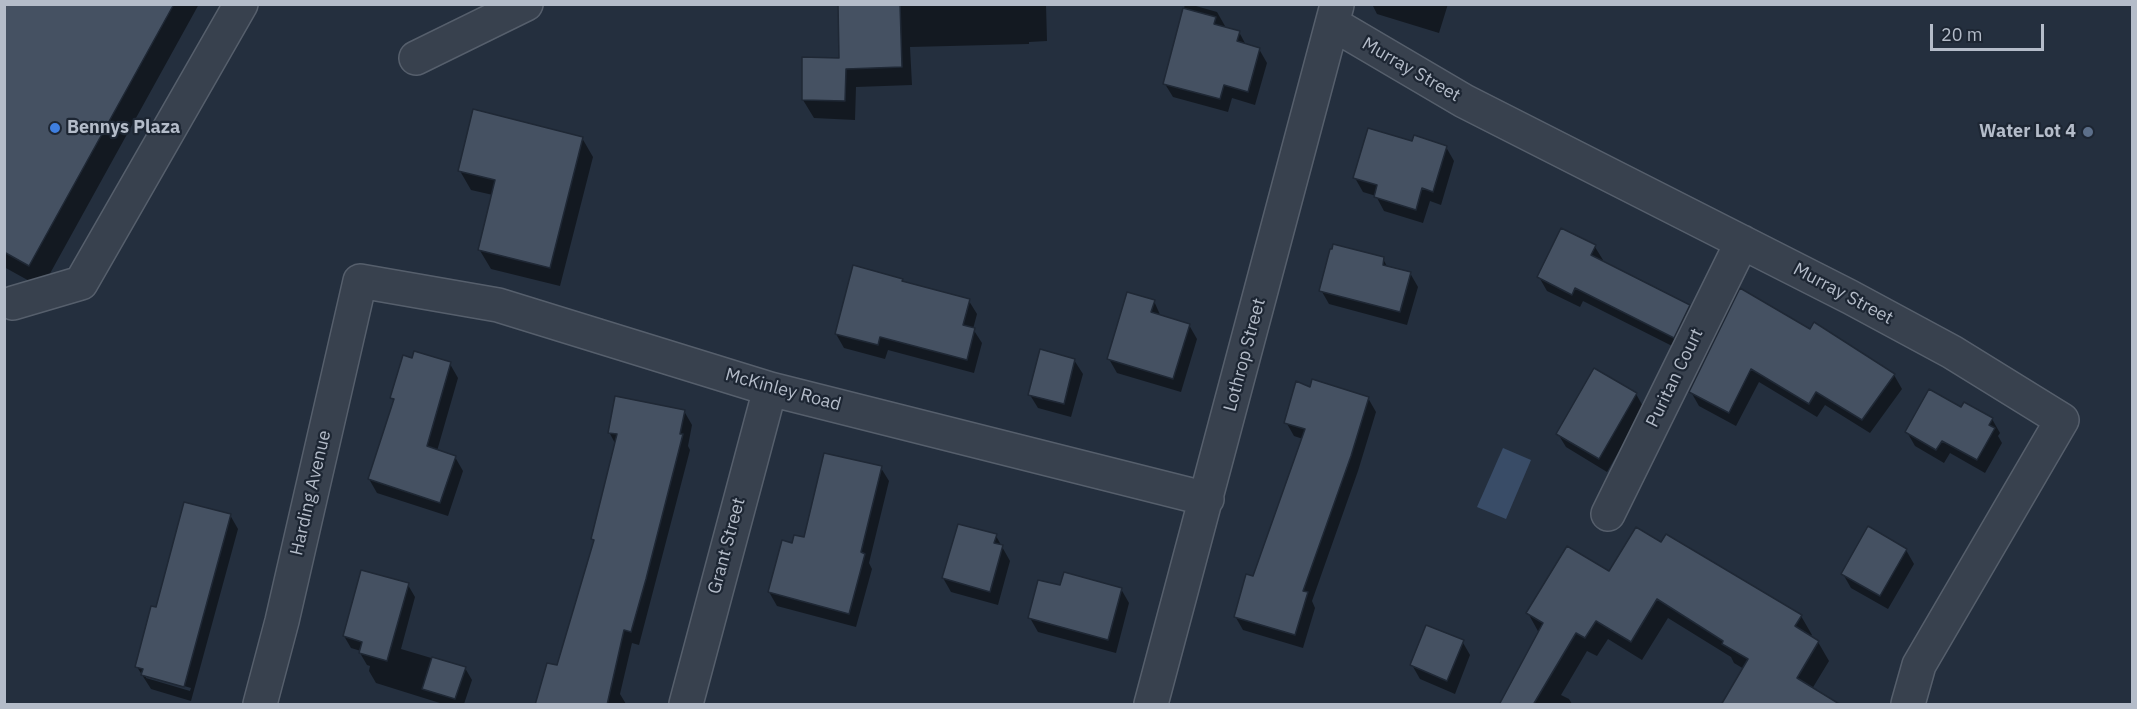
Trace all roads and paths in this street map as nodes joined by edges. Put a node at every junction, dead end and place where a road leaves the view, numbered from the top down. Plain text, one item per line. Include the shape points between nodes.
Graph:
1 (241, 4) edge
2 (526, 4) edge
3 (1335, 14) edge
4 (416, 58) dead end
5 (1742, 242) junction
6 (360, 281) joint
7 (13, 303) dead end
8 (770, 389) junction
9 (1207, 499) junction
10 (1608, 514) dead end
11 (260, 705) edge
12 (686, 705) edge
13 (1150, 705) edge
14 (1908, 705) edge

1 - 7 street via 81,283
2 - 4 street
3 - 5 street, Murray Street via 1464,101
3 - 9 street, Lothrop Street
5 - 10 street, Puritan Court
5 - 14 street, Murray Street via 1952,352 2062,420 1919,665
6 - 8 street, McKinley Road via 498,304
6 - 11 street, Harding Avenue
8 - 9 street, McKinley Road
8 - 12 street, Grant Street
9 - 13 street, Lothrop Street

